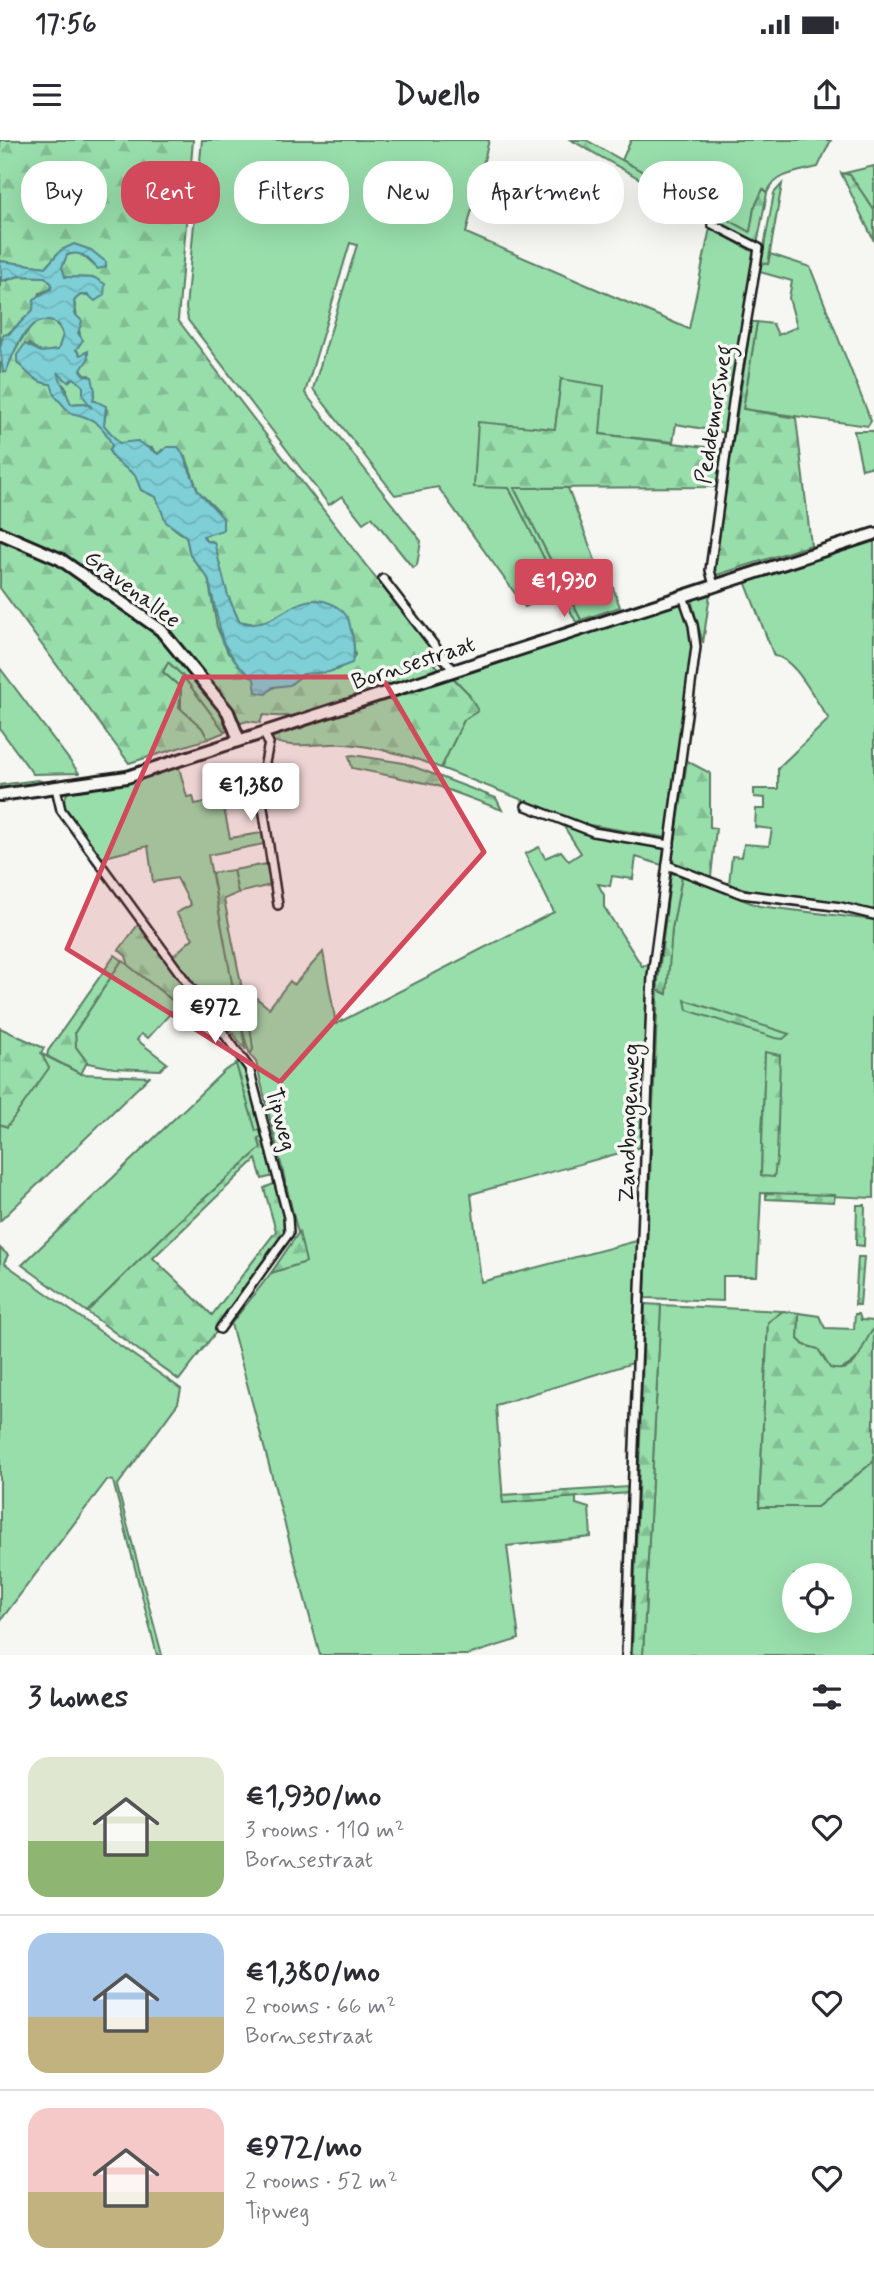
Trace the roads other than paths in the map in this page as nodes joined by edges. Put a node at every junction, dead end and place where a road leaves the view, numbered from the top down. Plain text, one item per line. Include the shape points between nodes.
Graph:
1 (712, 225) dead end
2 (0, 533) edge
3 (874, 534) edge
4 (383, 579) dead end
5 (714, 586) junction
6 (683, 596) junction
7 (454, 671) junction
8 (263, 732) junction
9 (239, 740) junction
10 (56, 788) junction
11 (0, 795) edge
12 (526, 806) dead end
13 (670, 845) junction
14 (667, 865) junction
15 (278, 905) dead end
16 (874, 915) edge
17 (220, 1329) dead end
18 (626, 1655) edge

1 - 5 street, Peddemorsweg via 759,248 710,570
2 - 9 street, Gravenallee via 60,559 161,630 228,712
3 - 5 street, Bornsestraat
4 - 7 street
5 - 6 street, Bornsestraat
6 - 7 street, Bornsestraat
6 - 13 street, Zandbongenweg via 696,647
7 - 8 street, Bornsestraat
8 - 9 street, Bornsestraat
8 - 15 street via 269,743 260,788
9 - 10 street, Bornsestraat via 127,777
10 - 11 street, Bornsestraat
10 - 17 street, Tipweg via 61,810 249,1068 289,1233
12 - 13 street via 593,832
13 - 14 street, Zandbongenweg
14 - 16 street via 742,894
14 - 18 street, Zandbongenweg via 652,976

